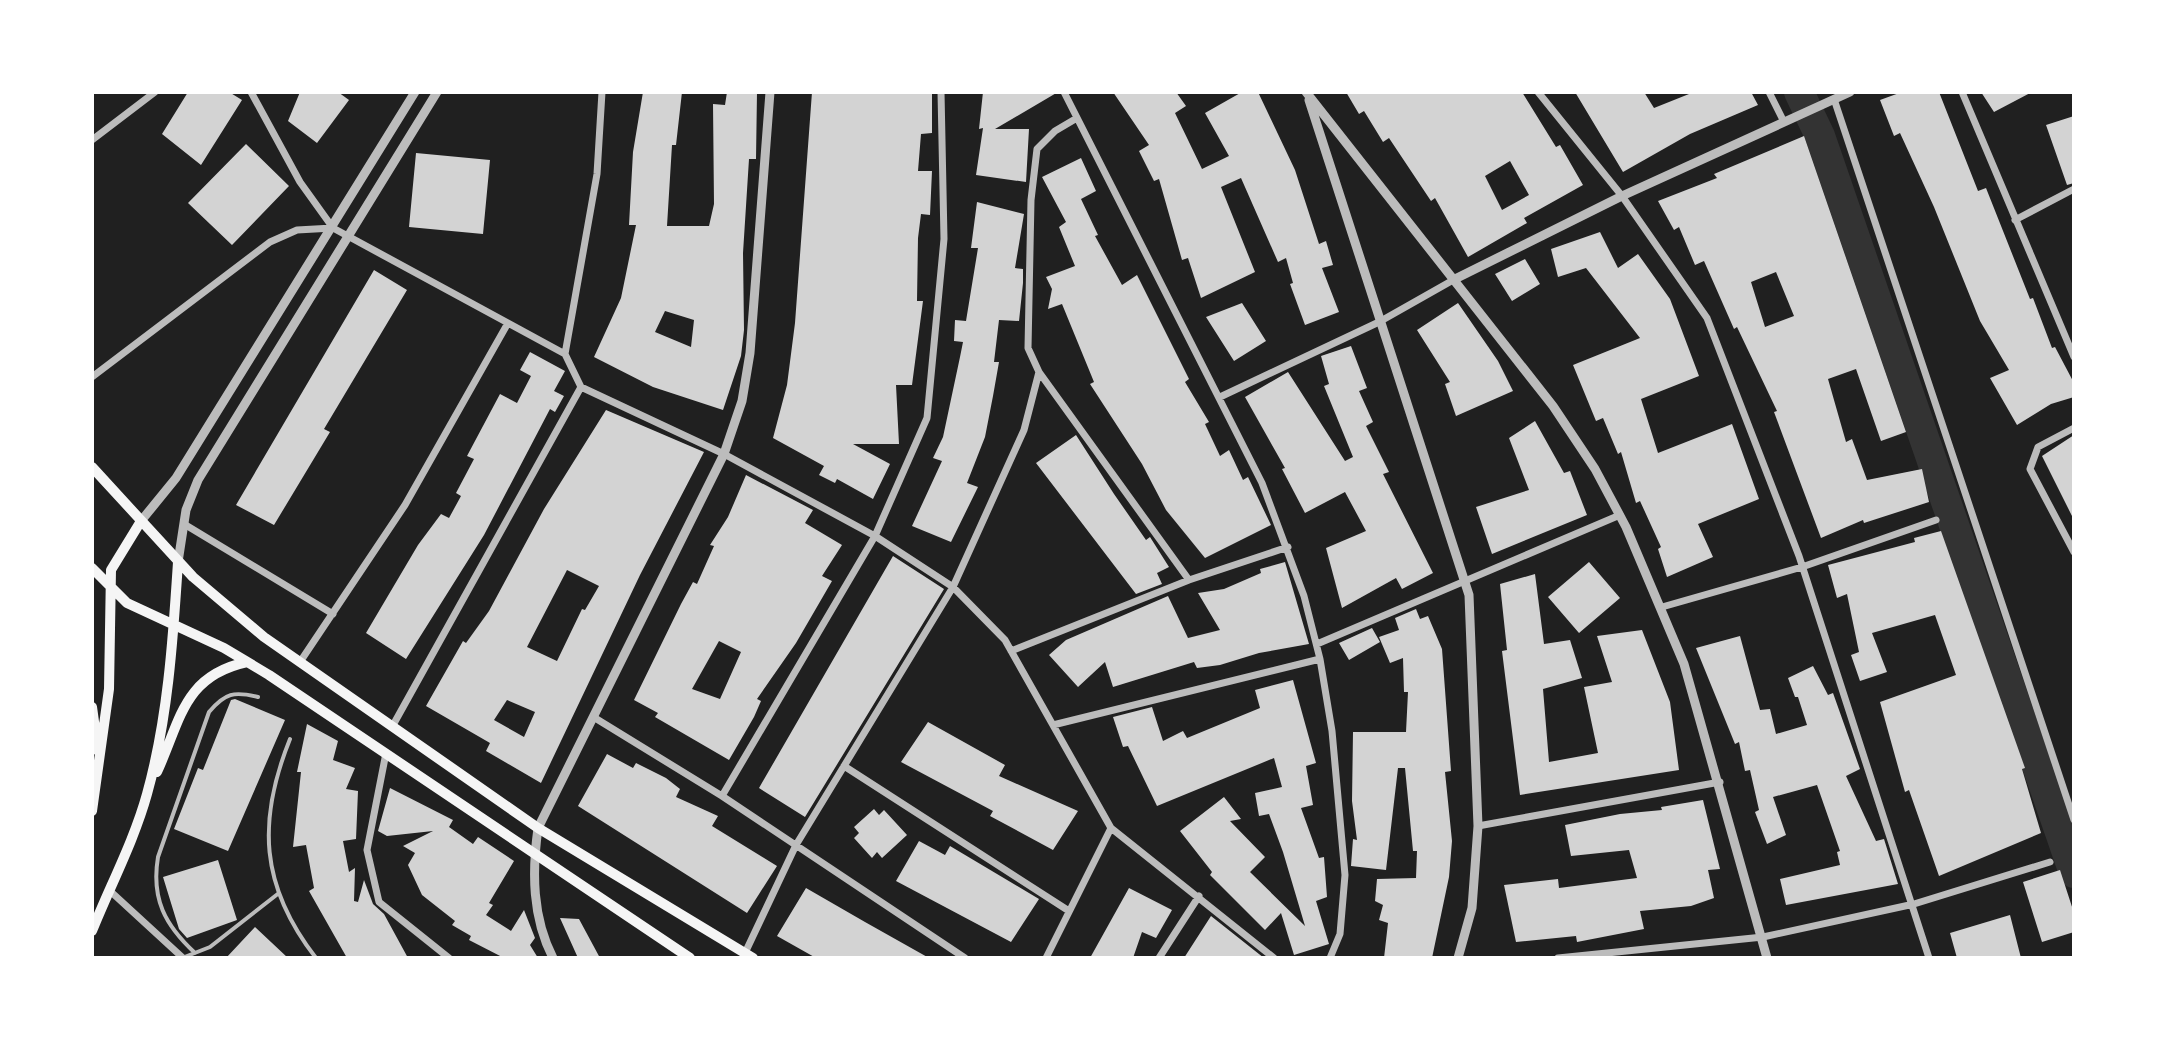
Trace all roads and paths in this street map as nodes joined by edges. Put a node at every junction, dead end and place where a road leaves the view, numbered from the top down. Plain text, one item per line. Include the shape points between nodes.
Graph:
1 (155, 92) edge
2 (251, 92) edge
3 (415, 92) edge
4 (437, 92) edge
5 (602, 92) edge
6 (770, 92) edge
7 (941, 92) edge
8 (1064, 92) edge
9 (1306, 92) edge
10 (1538, 92) edge
11 (1769, 92) edge
12 (1850, 92) edge
13 (1962, 92) edge
14 (1834, 99) junction
15 (1077, 118) junction
16 (1786, 121) junction
17 (92, 140) edge
18 (2074, 189) edge
19 (1622, 196) junction
20 (2015, 220) junction
21 (333, 228) junction
22 (349, 236) junction
23 (1455, 279) junction
24 (1379, 322) junction
25 (508, 323) junction
26 (565, 354) junction
27 (2074, 357) edge
28 (1039, 372) junction
29 (92, 377) edge
30 (581, 387) junction
31 (1220, 397) junction
32 (2074, 428) edge
33 (724, 454) junction
34 (92, 467) edge
35 (1620, 515) junction
36 (1936, 520) dead end
37 (141, 521) junction
38 (184, 524) junction
39 (875, 536) junction
40 (1288, 547) junction
41 (2074, 552) edge
42 (178, 562) junction
43 (1802, 567) junction
44 (92, 568) edge
45 (1466, 578) junction
46 (1189, 580) junction
47 (953, 587) junction
48 (110, 588) junction
49 (1662, 607) junction
50 (333, 614) junction
51 (173, 627) junction
52 (1317, 644) junction
53 (1011, 651) junction
54 (1320, 659) junction
55 (247, 662) junction
56 (300, 662) junction
57 (258, 697) dead end
58 (92, 707) edge
59 (595, 718) junction
60 (1053, 725) junction
61 (392, 727) junction
62 (290, 739) dead end
63 (387, 752) junction
64 (100, 765) junction
65 (844, 766) junction
66 (1720, 782) junction
67 (147, 792) junction
68 (722, 796) junction
69 (92, 811) edge
70 (2074, 820) edge
71 (1478, 826) junction
72 (538, 828) junction
73 (1111, 828) junction
74 (796, 845) junction
75 (535, 854) junction
76 (2050, 862) dead end
77 (109, 890) junction
78 (279, 893) junction
79 (1199, 896) junction
80 (1914, 904) junction
81 (1069, 911) junction
82 (92, 931) edge
83 (1763, 937) junction
84 (437, 949) junction
85 (195, 953) junction
86 (749, 956) edge
87 (182, 958) edge
88 (316, 958) edge
89 (431, 958) edge
90 (449, 958) edge
91 (553, 958) edge
92 (690, 958) edge
93 (965, 958) edge
94 (1046, 958) edge
95 (1159, 958) edge
96 (1274, 958) edge
97 (1330, 958) edge
98 (1458, 958) edge
99 (1558, 958) edge
100 (1767, 958) edge
101 (1929, 958) edge

1 - 17 street
2 - 21 street via 300,182
3 - 21 street
4 - 22 street
5 - 26 street via 597,174
6 - 33 street via 750,353 742,401
7 - 39 street via 944,239 927,418
8 - 15 street
9 - 23 street
9 - 24 street
10 - 19 street
11 - 16 street
12 - 14 street
13 - 20 street
14 - 16 street
14 - 70 street
15 - 28 street via 1037,149 1028,348
15 - 31 street
16 - 19 street
18 - 20 street
19 - 23 street
19 - 43 street via 1707,318
20 - 27 street
21 - 22 street
21 - 29 street via 297,230 270,242
21 - 37 street via 176,478
22 - 25 street
22 - 38 street via 198,480
23 - 24 street
23 - 35 street via 1553,406
24 - 31 street
24 - 45 street
25 - 26 street
25 - 50 street via 405,505
26 - 30 street
28 - 46 street
28 - 47 street via 1024,430
30 - 33 street
30 - 61 street
31 - 40 street
32 - 41 street via 2038,447 2030,469
33 - 39 street
33 - 59 street
34 - 37 main road
35 - 45 street
35 - 49 street
36 - 43 street
37 - 42 main road
37 - 48 main road via 114,562
38 - 42 street
38 - 50 street
39 - 47 street
39 - 68 street
40 - 46 street
40 - 52 street
42 - 51 main road
42 - 56 main road
43 - 49 street
43 - 80 street
44 - 48 main road
45 - 52 street
45 - 71 street via 1473,616
46 - 53 street
47 - 53 street
47 - 65 street
48 - 51 main road
48 - 64 main road via 109,689
49 - 66 street
50 - 56 street
51 - 55 main road
51 - 67 main road
52 - 54 street
53 - 60 street
54 - 60 street
54 - 97 street via 1345,875 1340,934
55 - 63 main road
55 - 67 main road via 226,666 195,688
56 - 61 main road
57 - 85 lane via 223,696 209,712 158,857 155,881 163,915
58 - 64 main road
59 - 68 street
59 - 72 street
60 - 73 street
61 - 72 main road
62 - 78 lane via 274,781 266,837
63 - 75 main road
63 - 84 street via 367,850 379,902
64 - 69 main road
65 - 74 street
65 - 81 street
66 - 71 street
66 - 83 street
67 - 77 main road
68 - 74 street
71 - 98 street via 1472,908
72 - 75 street
72 - 86 main road
73 - 79 street
73 - 81 street
74 - 86 street
74 - 93 street
75 - 91 street via 538,915
75 - 92 main road
76 - 80 street
77 - 82 main road
77 - 87 street
78 - 85 lane
78 - 88 lane
79 - 95 street
79 - 96 street
80 - 83 street
80 - 101 street
81 - 94 street
83 - 99 street
83 - 100 street
84 - 89 street
84 - 90 street
85 - 87 lane

